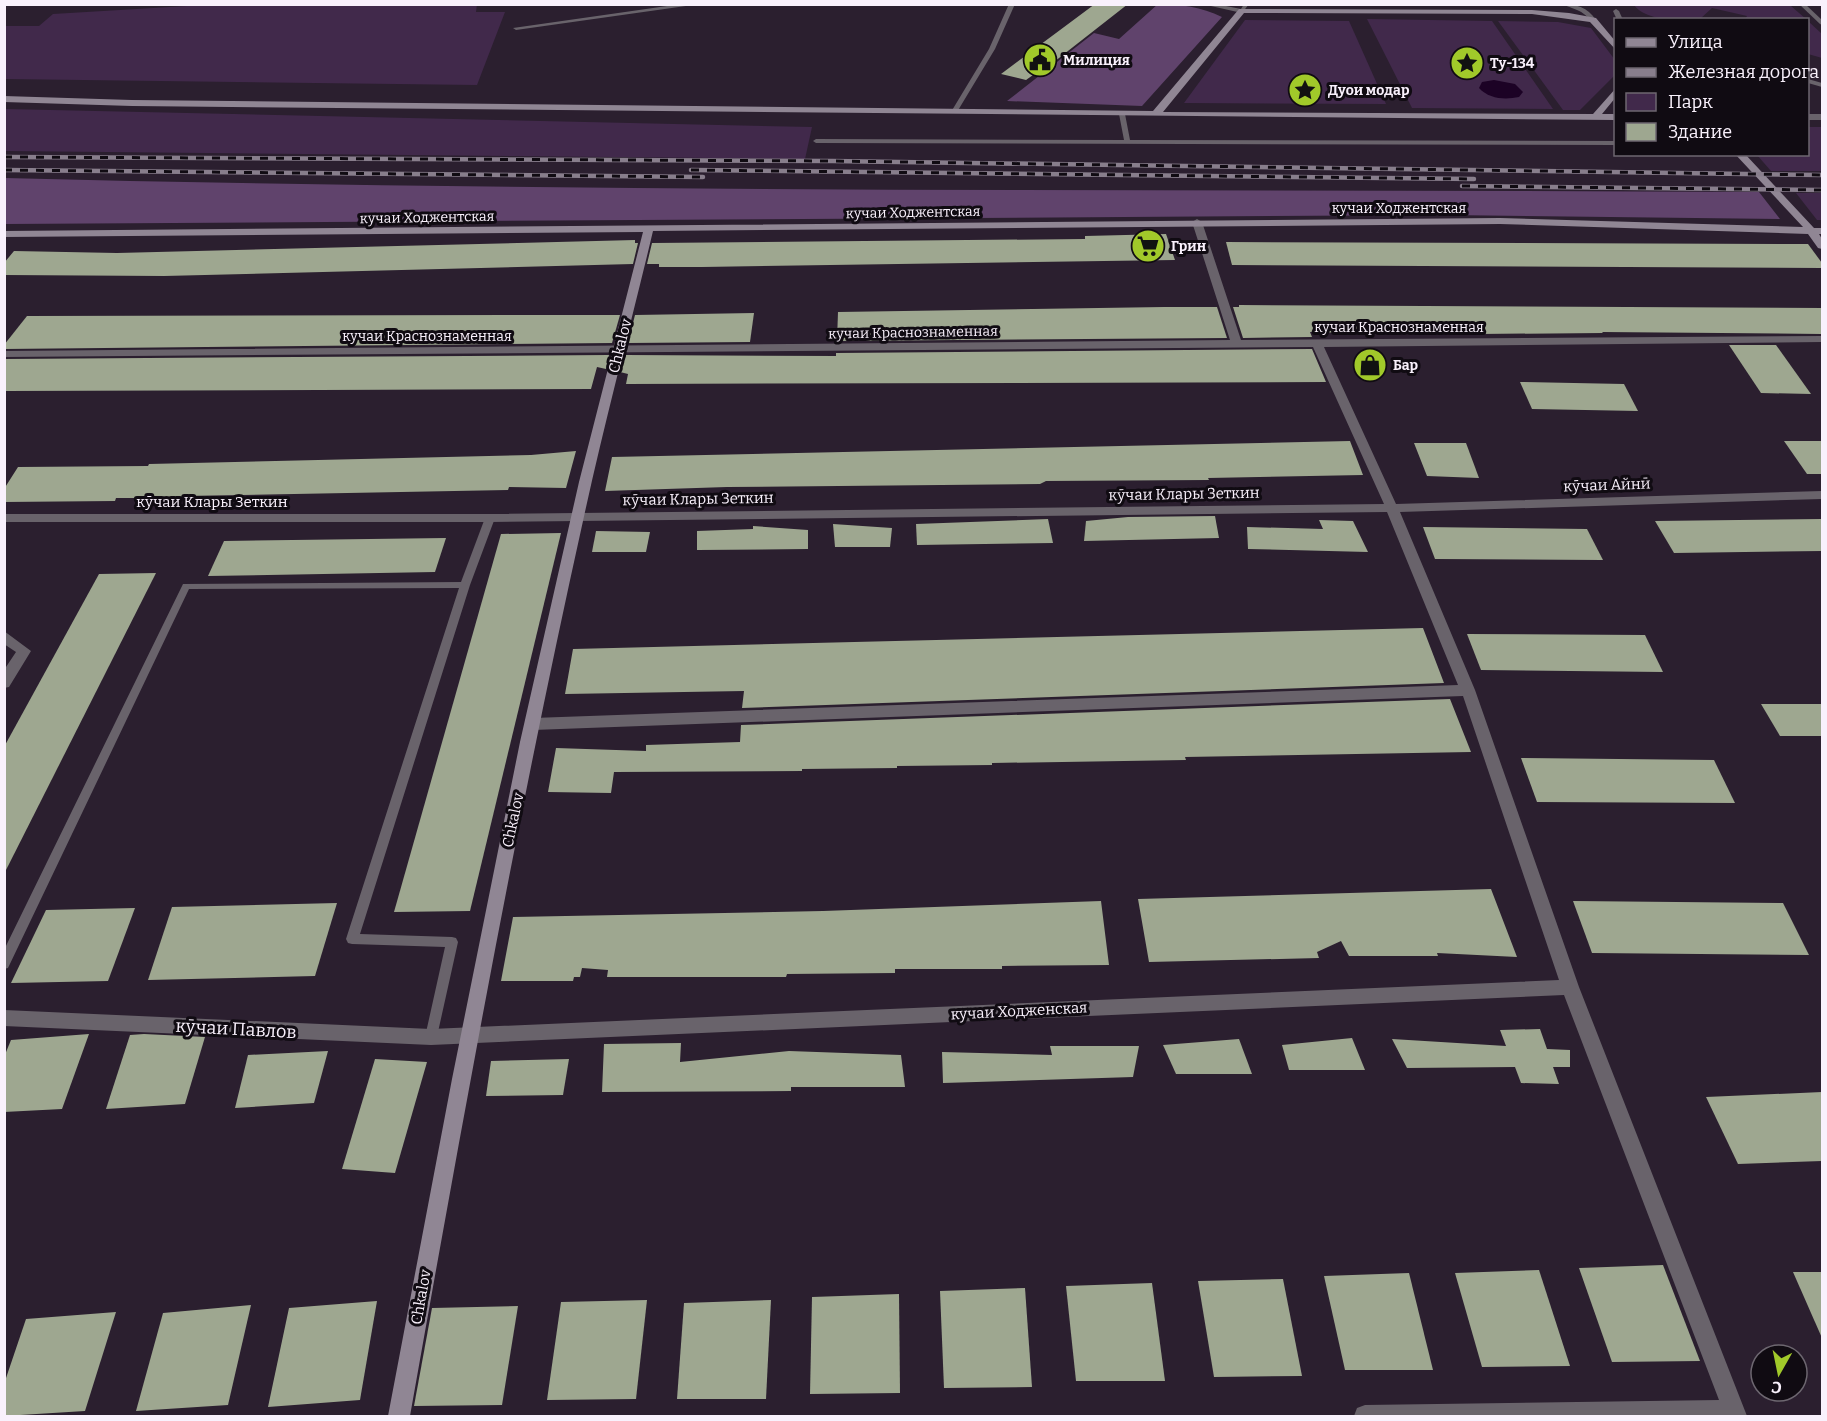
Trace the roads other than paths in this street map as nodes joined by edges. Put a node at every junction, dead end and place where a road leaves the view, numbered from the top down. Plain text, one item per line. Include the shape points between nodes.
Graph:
1 (698, 4) edge
2 (1012, 4) edge
3 (1204, 4) edge
4 (1564, 4) edge
5 (1801, 4) edge
6 (1245, 8) edge
7 (1616, 11) dead end
8 (1619, 18) edge
9 (1593, 20) junction
10 (1822, 23) edge
11 (516, 28) dead end
12 (1614, 46) edge
13 (1614, 93) edge
14 (4, 99) edge
15 (954, 112) junction
16 (1122, 114) junction
17 (1156, 114) junction
18 (1595, 117) junction
19 (1614, 117) edge
20 (816, 141) dead end
21 (1127, 141) junction
22 (1614, 143) edge
23 (1741, 156) edge
24 (1197, 222) junction
25 (649, 228) junction
26 (1811, 230) junction
27 (1822, 231) edge
28 (4, 234) edge
29 (1822, 246) edge
30 (1822, 339) edge
31 (1317, 343) junction
32 (1237, 344) junction
33 (619, 350) junction
34 (4, 354) edge
35 (1822, 495) edge
36 (1392, 508) junction
37 (577, 517) junction
38 (4, 518) edge
39 (490, 518) junction
40 (465, 585) junction
41 (4, 636) edge
42 (4, 683) edge
43 (1468, 690) junction
44 (533, 724) junction
45 (4, 964) edge
46 (1570, 987) junction
47 (4, 1018) edge
48 (468, 1036) junction
49 (431, 1037) junction
50 (1735, 1414) edge
51 (399, 1416) edge
52 (1365, 1416) edge

1 - 11 lane
2 - 15 lane via 992,49
3 - 6 lane
4 - 9 lane via 1582,9
5 - 10 lane
6 - 9 street via 1532,12
6 - 17 street
7 - 8 lane
9 - 12 street
13 - 18 street
14 - 15 street
15 - 16 street
16 - 17 street
16 - 21 lane
17 - 18 street
18 - 19 street
20 - 21 lane
21 - 22 lane
23 - 26 street
24 - 25 street, кучаи Ходжентская
24 - 26 street, кучаи Ходжентская via 1500,221
24 - 32 street
25 - 28 street, кучаи Ходжентская
25 - 33 street, Chkalov
26 - 27 street, кучаи Ходжентская
26 - 29 street
30 - 31 street, кучаи Краснознаменная
31 - 32 street, кучаи Краснознаменная
31 - 36 street
32 - 33 street, кучаи Краснознаменная
33 - 34 street, кучаи Краснознаменная
33 - 37 street, Chkalov
35 - 36 street, кӯчаи Айнӣ
36 - 37 street, кӯчаи Клары Зеткин
36 - 43 street
37 - 39 street, кӯчаи Клары Зеткин
37 - 44 street, Chkalov
38 - 39 street, кӯчаи Клары Зеткин
39 - 40 lane
40 - 45 lane via 186,586
40 - 49 lane via 352,939 452,942
41 - 42 street via 24,651
43 - 44 street
43 - 46 street
44 - 48 street, Chkalov
46 - 48 street, кучаи Ходженская
46 - 50 street
47 - 49 street, кӯчаи Павлов
48 - 49 street, кӯчаи Павлов
48 - 51 street, Chkalov
50 - 52 street

